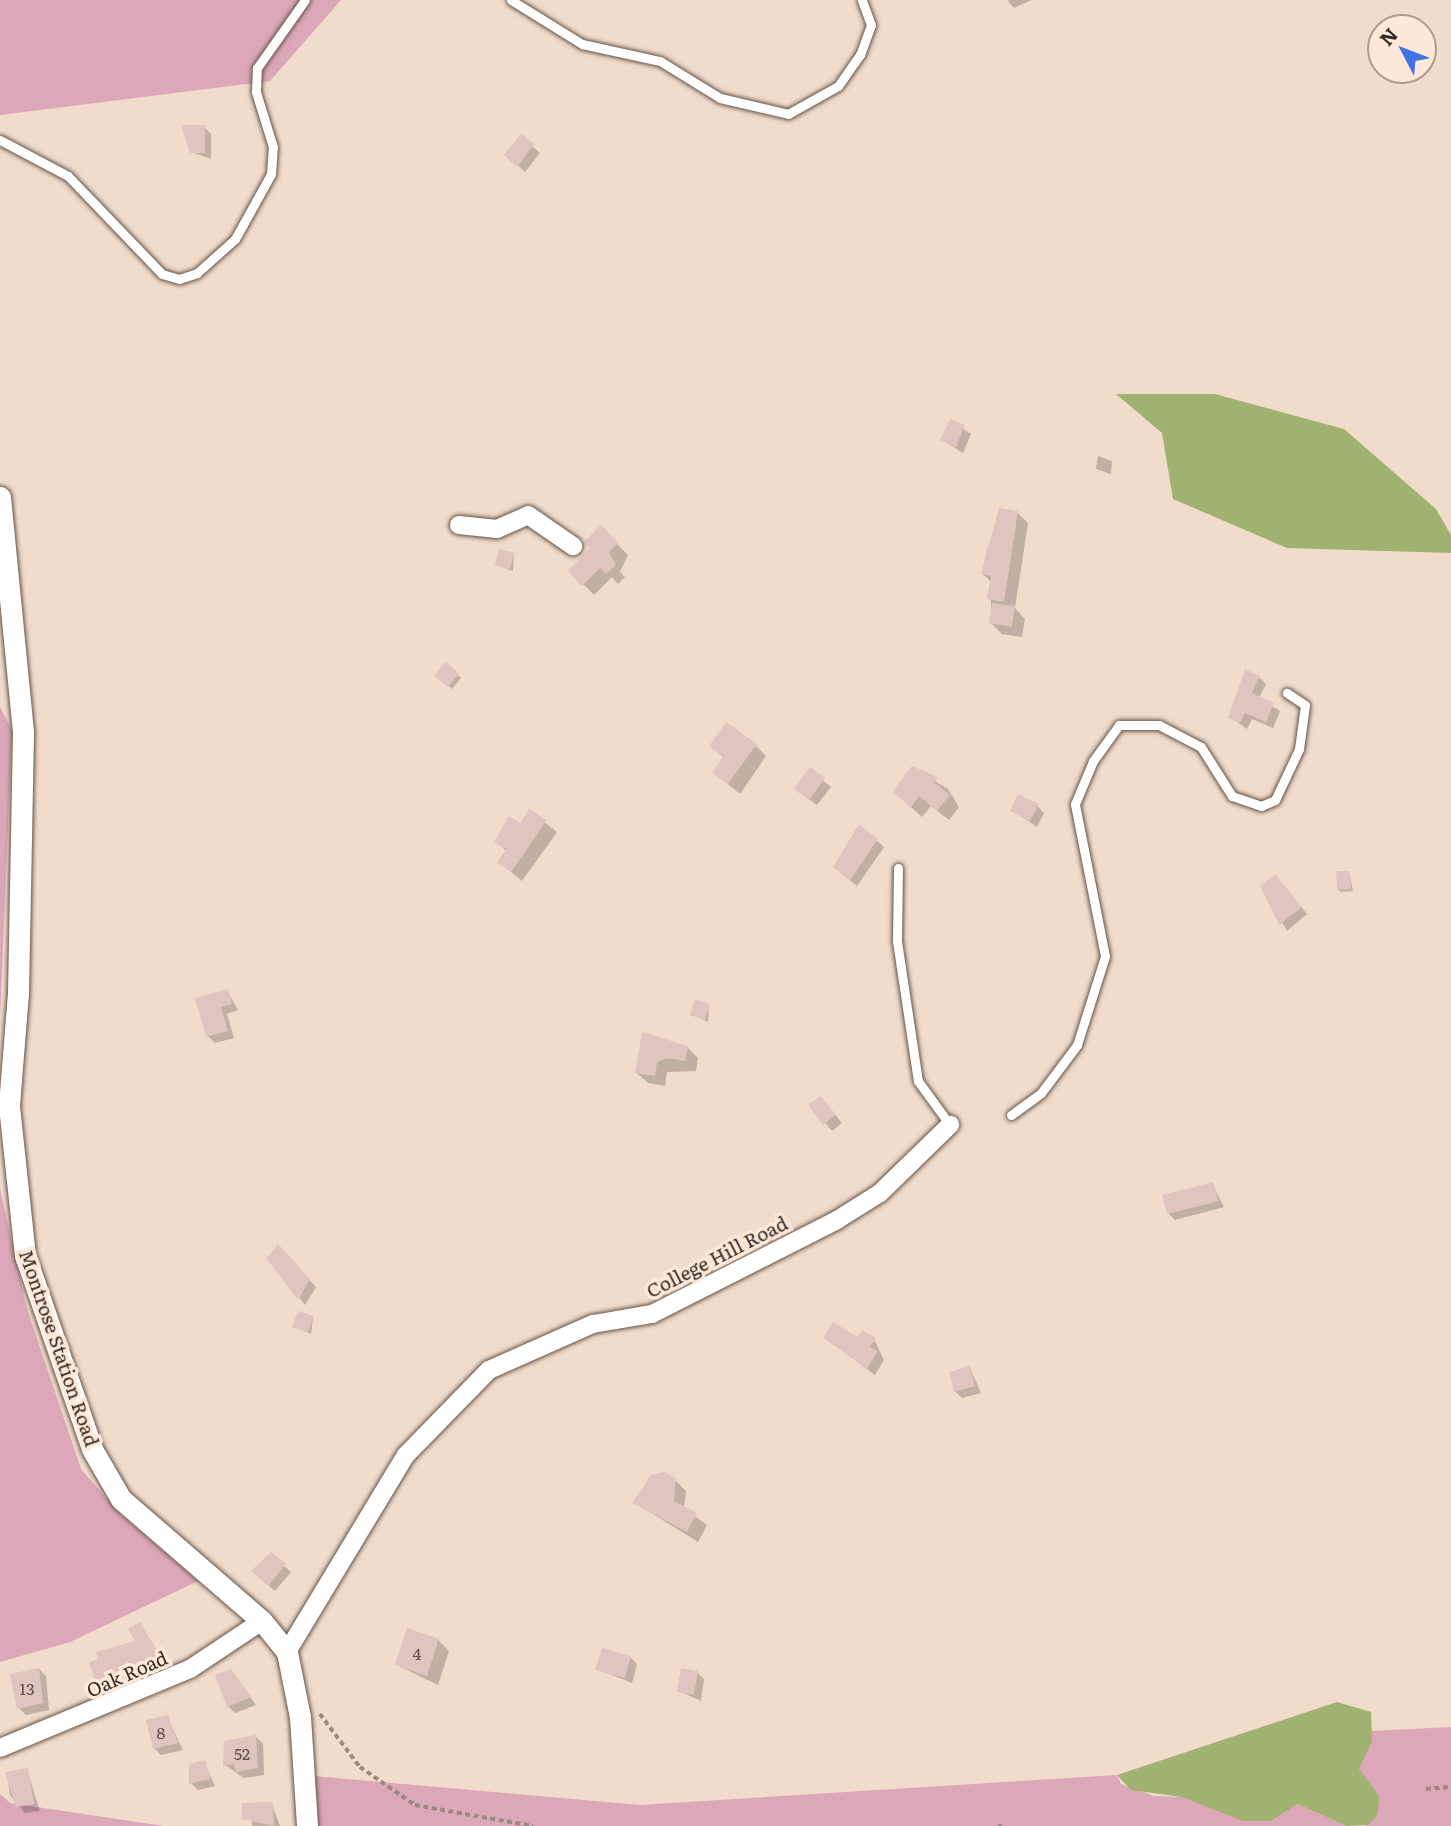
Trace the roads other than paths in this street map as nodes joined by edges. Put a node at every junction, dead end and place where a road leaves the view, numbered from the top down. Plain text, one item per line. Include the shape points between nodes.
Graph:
1 (304, 0) edge
2 (511, 0) edge
3 (862, 0) edge
4 (0, 140) edge
5 (0, 497) edge
6 (459, 525) dead end
7 (573, 546) dead end
8 (1287, 693) dead end
9 (898, 868) dead end
10 (4, 1103) edge
11 (1011, 1115) dead end
12 (950, 1125) joint
13 (262, 1621) junction
14 (287, 1653) junction
15 (0, 1748) edge
16 (307, 1826) edge

1 - 4 lane via 257,68 256,92 273,147 271,174 235,239 197,273 179,279 162,274 68,176
2 - 3 lane via 582,44 660,61 720,98 788,114 838,86 860,55 872,25
5 - 10 street, Montrose Station Road via 23,733 18,993
6 - 7 street via 498,529 528,515
8 - 11 lane via 1305,705 1299,749 1275,800 1261,806 1232,796 1201,747 1159,725 1119,725 1093,761 1075,804 1105,956 1077,1045 1041,1093
9 - 12 lane via 897,941 918,1081
10 - 13 street, Montrose Station Road via 25,1255 92,1449 133,1513
12 - 14 street, College Hill Road via 880,1193 837,1220 652,1314 593,1324 489,1370 406,1455
13 - 14 street, Montrose Station Road
13 - 15 street, Oak Road via 190,1670
14 - 16 street, Montrose Station Road via 300,1717

